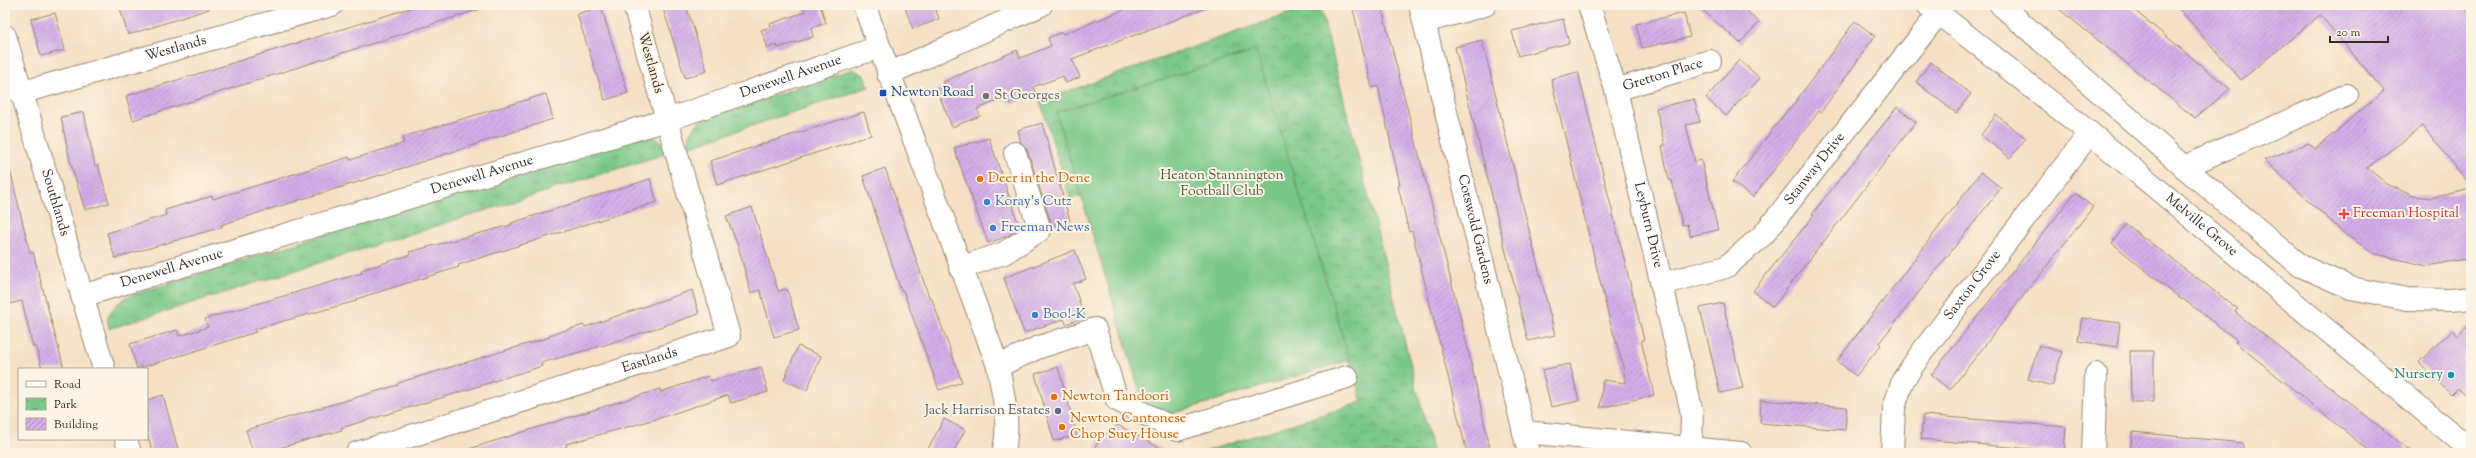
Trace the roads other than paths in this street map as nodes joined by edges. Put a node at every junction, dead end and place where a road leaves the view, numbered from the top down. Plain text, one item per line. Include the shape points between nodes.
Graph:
1 (332, 5) edge
2 (634, 5) edge
3 (864, 5) edge
4 (1041, 5) edge
5 (1484, 5) edge
6 (1589, 5) edge
7 (2001, 5) edge
8 (1934, 9) edge
9 (1423, 13) edge
10 (5, 36) edge
11 (879, 47) junction
12 (1710, 61) dead end
13 (888, 74) junction
14 (1616, 90) junction
15 (20, 93) junction
16 (2347, 95) dead end
17 (667, 120) junction
18 (2090, 133) junction
19 (1016, 153) dead end
20 (2184, 167) junction
21 (960, 268) junction
22 (1661, 284) junction
23 (82, 296) junction
24 (2471, 298) edge
25 (998, 366) junction
26 (104, 368) edge
27 (2096, 374) dead end
28 (1347, 376) dead end
29 (126, 440) edge
30 (1527, 443) edge
31 (1691, 448) junction
32 (2471, 450) edge
33 (130, 453) edge
34 (357, 453) edge
35 (1003, 453) edge
36 (1741, 453) edge
37 (1892, 453) edge
38 (2093, 453) edge

1 - 15 street, Westlands
2 - 17 street, Westlands
3 - 11 street
4 - 13 street
5 - 9 street
6 - 14 street, Leyburn Drive
7 - 20 street
8 - 18 street, Melville Grove
8 - 22 street, Stanway Drive via 1763,235 1726,267
9 - 30 street, Cotswold Gardens
10 - 15 street, Southlands
11 - 13 street
11 - 17 street, Denewell Avenue
12 - 14 street, Gretton Place
13 - 21 street
14 - 22 street, Leyburn Drive
15 - 23 street, Southlands
16 - 20 street
17 - 23 street, Denewell Avenue
17 - 34 street, Eastlands via 729,336
18 - 32 street, Melville Grove
18 - 37 street, Saxton Grove via 1903,380 1894,408
19 - 21 street via 1040,230 1004,253
20 - 24 street via 2300,266 2351,288 2407,299
21 - 25 street
22 - 31 street, Leyburn Drive via 1692,413
23 - 26 street, Southlands
25 - 28 street via 1037,348 1095,329 1117,400 1177,430
25 - 35 street via 1005,407
27 - 38 street
29 - 33 street
30 - 31 street
31 - 36 street

